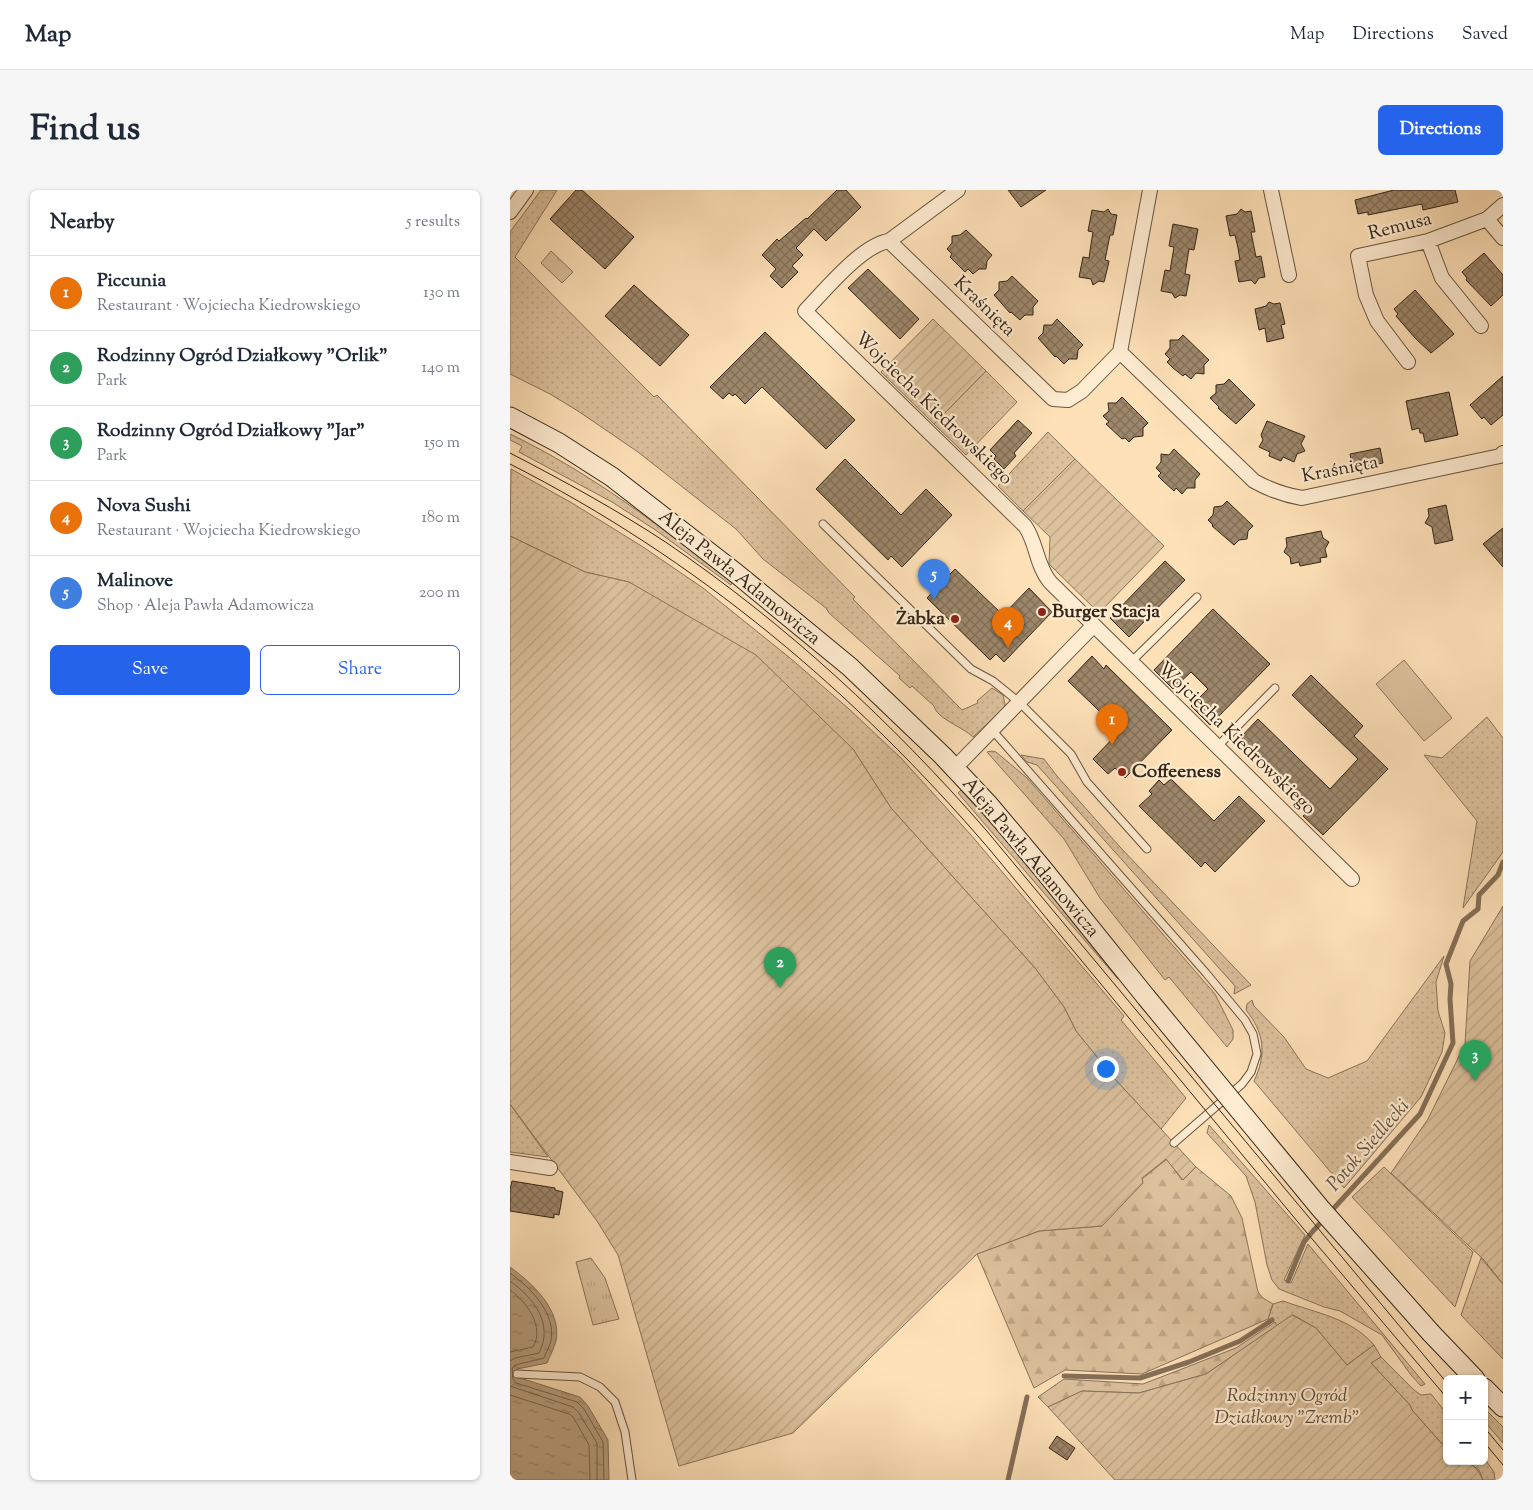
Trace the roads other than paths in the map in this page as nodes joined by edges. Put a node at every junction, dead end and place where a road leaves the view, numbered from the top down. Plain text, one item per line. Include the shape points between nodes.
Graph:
1 (526, 190) edge
2 (958, 190) edge
3 (1150, 190) edge
4 (1270, 190) edge
5 (1503, 205) edge
6 (510, 212) edge
7 (1487, 219) junction
8 (1503, 238) edge
9 (889, 240) junction
10 (1428, 241) junction
11 (1289, 275) dead end
12 (1481, 326) dead end
13 (1120, 352) junction
14 (1408, 362) dead end
15 (510, 417) edge
16 (1502, 456) edge
17 (823, 524) dead end
18 (1197, 596) dead end
19 (1094, 626) junction
20 (1131, 662) junction
21 (1275, 688) dead end
22 (1020, 703) junction
23 (992, 731) junction
24 (1218, 746) junction
25 (955, 768) junction
26 (1147, 849) dead end
27 (1352, 879) dead end
28 (1174, 1143) dead end
29 (510, 1162) edge
30 (550, 1168) dead end
31 (517, 1374) dead end
32 (1471, 1375) edge
33 (1488, 1392) edge
34 (1503, 1407) edge
35 (632, 1480) edge

1 - 6 street
2 - 9 street
3 - 13 street
4 - 11 street
5 - 7 street, Remusa
7 - 8 street
7 - 10 street, Remusa
9 - 13 street, Kraśnięta via 1053,399 1068,400 1082,391
9 - 19 street, Wojciecha Kiedrowskiego via 879,242 862,254 805,311 1025,526 1034,541 1045,576
10 - 12 street via 1442,278
10 - 14 street, Remusa via 1358,256 1366,295 1377,321
13 - 16 street, Kraśnięta via 1254,481 1286,496 1302,498
15 - 25 main road, Aleja Pawła Adamowicza via 559,442 612,477 716,558 850,667
17 - 22 lane via 971,670 993,681
18 - 20 lane
19 - 20 street, Wojciecha Kiedrowskiego
19 - 22 street
20 - 24 street, Wojciecha Kiedrowskiego
21 - 24 lane
22 - 23 street
22 - 26 lane via 1071,754 1087,782
23 - 25 street
23 - 28 lane via 1206,973 1246,1020 1253,1034 1257,1054 1251,1072 1242,1084
24 - 27 street, Wojciecha Kiedrowskiego
25 - 32 main road, Aleja Pawła Adamowicza, bridge via 1020,840 1320,1208
29 - 30 street
31 - 35 lane via 580,1377 600,1387 615,1402 625,1432
33 - 34 main road

